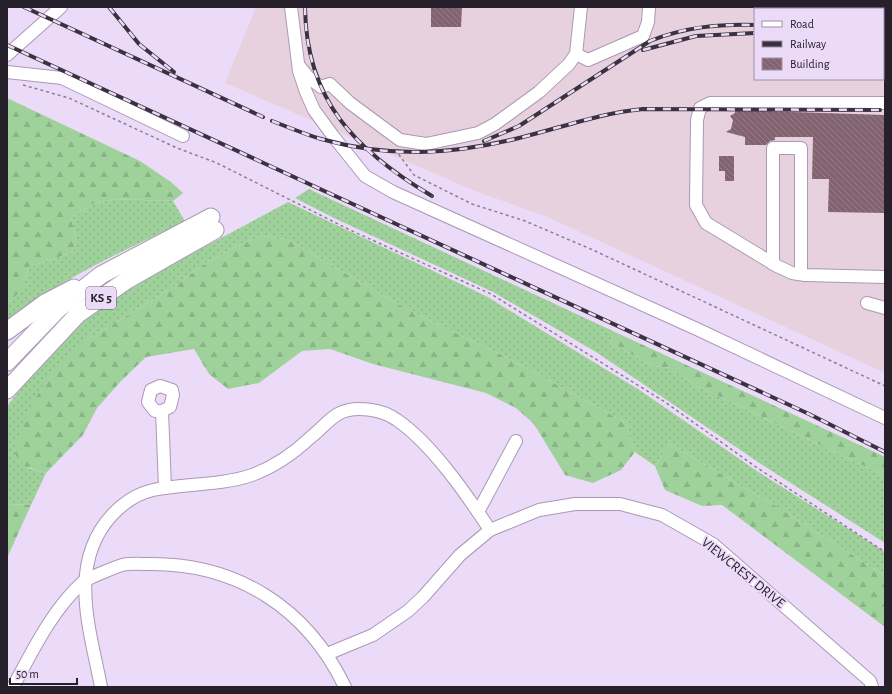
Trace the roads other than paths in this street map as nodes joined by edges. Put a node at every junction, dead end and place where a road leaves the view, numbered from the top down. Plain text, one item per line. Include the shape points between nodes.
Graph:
1 (61, 7) edge
2 (291, 7) edge
3 (580, 7) edge
4 (649, 7) edge
5 (576, 54) junction
6 (7, 55) edge
7 (298, 64) junction
8 (7, 72) edge
9 (885, 103) edge
10 (183, 136) dead end
11 (773, 264) junction
12 (801, 274) junction
13 (101, 275) junction
14 (885, 277) edge
15 (867, 303) dead end
16 (885, 308) edge
17 (7, 331) edge
18 (7, 362) edge
19 (7, 390) edge
20 (162, 412) dead end
21 (885, 418) edge
22 (516, 441) dead end
23 (165, 488) junction
24 (478, 512) junction
25 (490, 530) junction
26 (84, 581) junction
27 (327, 654) junction
28 (13, 687) edge
29 (101, 687) edge
30 (345, 687) edge
31 (872, 687) edge

1 - 6 street
2 - 7 street
3 - 5 street
4 - 5 street via 648,22 643,36 588,60
5 - 7 street via 539,92 495,124 478,133 426,144 400,140 350,103 330,84 321,87 309,78
7 - 21 street via 302,82 314,110 360,171 371,180
8 - 10 street via 62,78
9 - 11 street via 710,103 700,108 697,120 696,205 700,215 706,223
11 - 12 street via 792,273
11 - 12 street via 773,148 801,148
12 - 14 street
13 - 17 highway via 45,303
13 - 18 highway, KS 5 via 58,309
13 - 19 highway, KS 5 via 213,224 78,314
15 - 16 street
20 - 23 street
22 - 24 street
23 - 24 street via 252,475 279,462 338,414 355,409 377,412 396,419 412,432 445,468
23 - 26 street via 138,494 124,503 106,521 90,550
24 - 25 street
25 - 27 street, VIEWCREST DRIVE via 460,555 408,611 373,635
25 - 31 street, VIEWCREST DRIVE via 539,510 575,504 620,504 662,516 713,544 870,681
26 - 27 street via 122,565 172,564 216,573 250,586 282,606 296,617
26 - 28 street via 53,616
26 - 29 street
27 - 30 street

